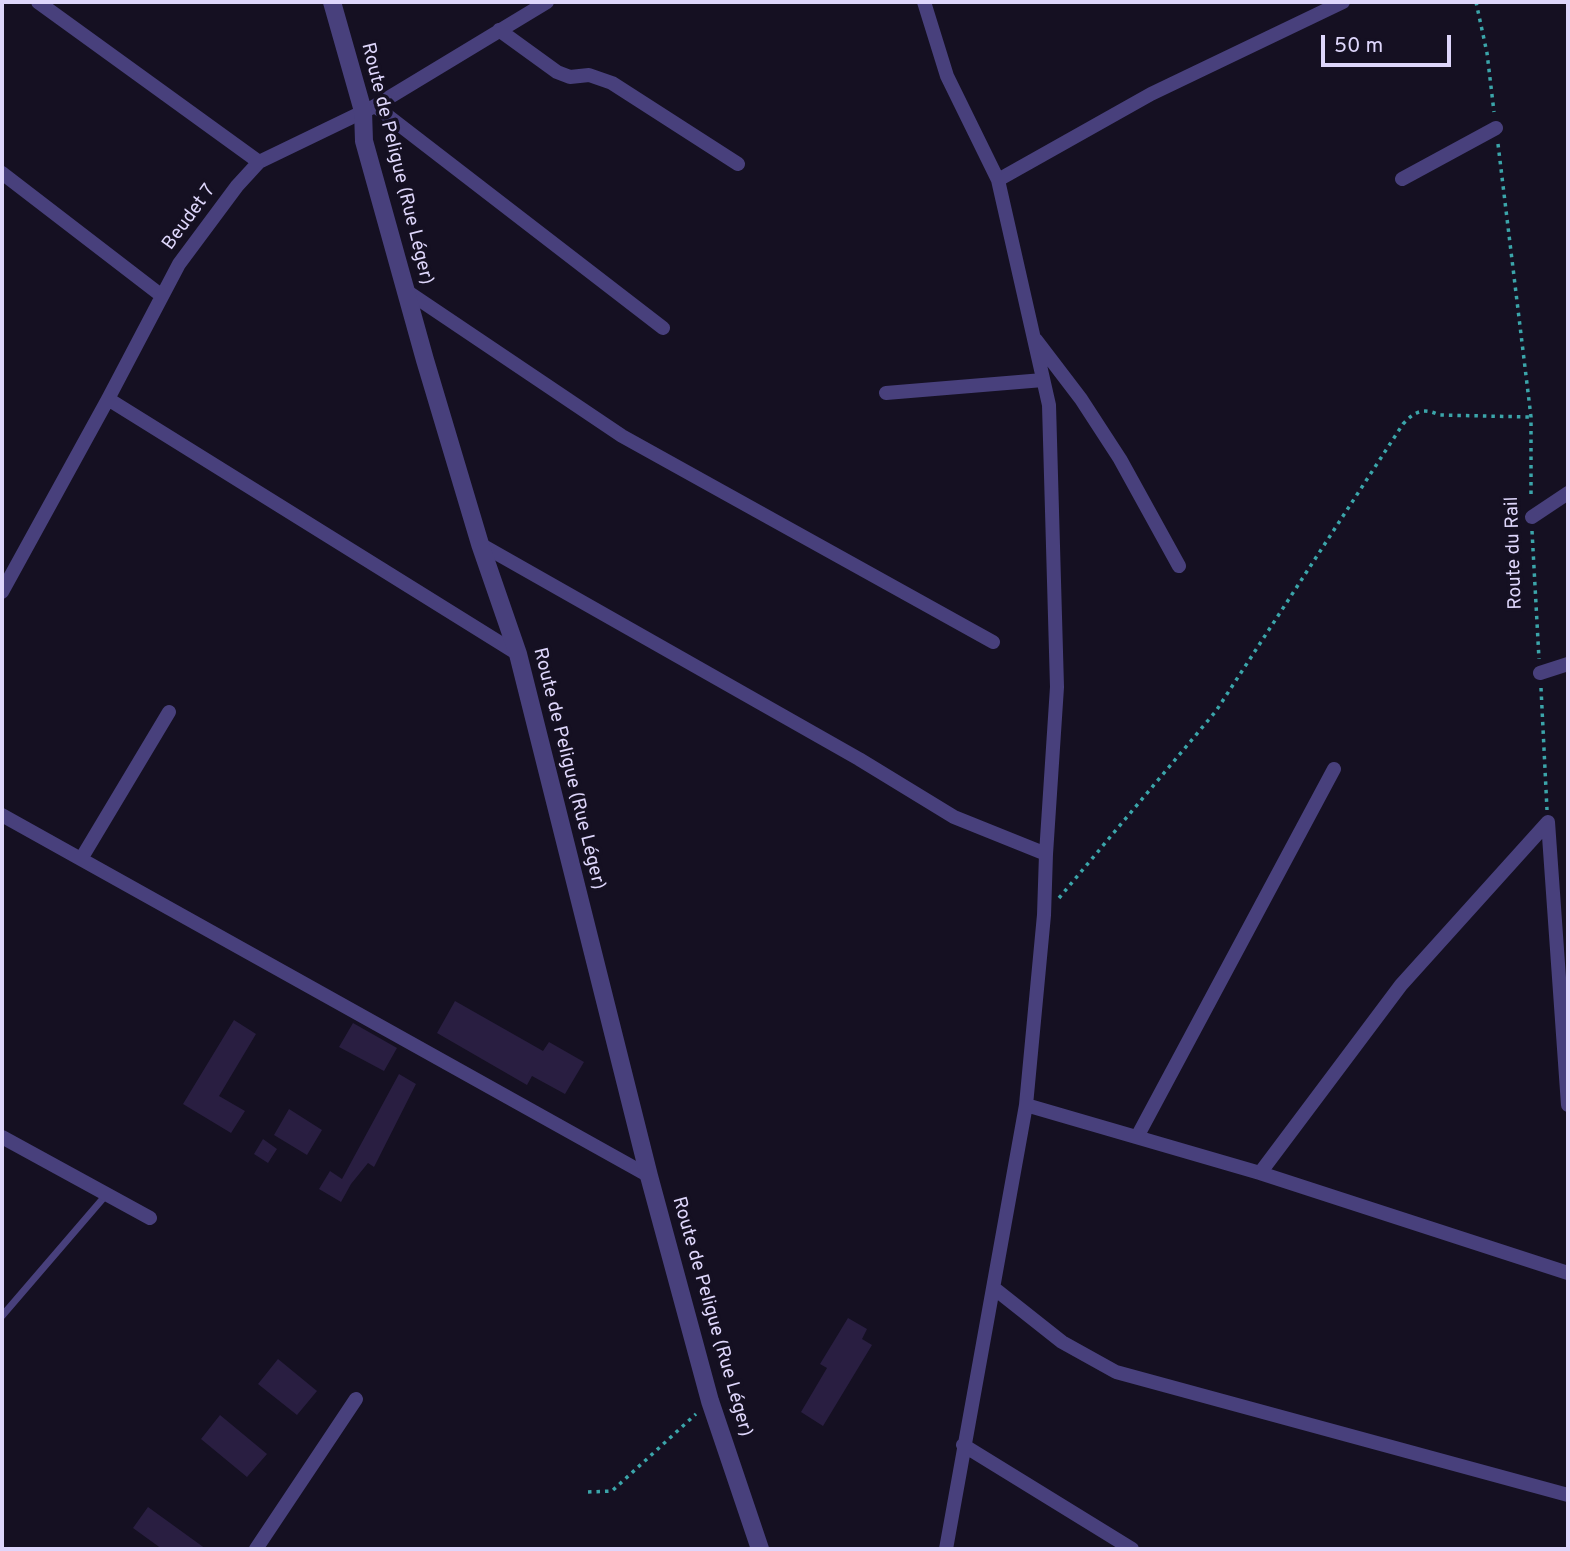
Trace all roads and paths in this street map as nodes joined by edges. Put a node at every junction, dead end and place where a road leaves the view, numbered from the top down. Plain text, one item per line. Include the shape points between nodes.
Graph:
1 (38, 2) edge
2 (332, 2) edge
3 (547, 2) edge
4 (925, 2) edge
5 (1343, 2) edge
6 (1476, 2) edge
7 (499, 30) junction
8 (369, 109) junction
9 (1496, 128) junction
10 (259, 162) junction
11 (738, 164) dead end
12 (2, 173) edge
13 (1402, 179) dead end
14 (998, 180) junction
15 (405, 290) junction
16 (162, 296) junction
17 (663, 328) dead end
18 (1031, 334) junction
19 (1043, 380) junction
20 (886, 393) dead end
21 (108, 399) junction
22 (1531, 417) junction
23 (1568, 492) edge
24 (1531, 517) junction
25 (480, 544) junction
26 (1178, 566) dead end
27 (2, 592) edge
28 (993, 642) dead end
29 (518, 654) junction
30 (1568, 664) edge
31 (1540, 673) junction
32 (169, 712) dead end
33 (1334, 769) dead end
34 (2, 815) edge
35 (1548, 822) junction
36 (1046, 854) junction
37 (81, 859) junction
38 (1044, 915) junction
39 (1026, 1105) junction
40 (1568, 1105) edge
41 (2, 1137) edge
42 (1137, 1137) junction
43 (1260, 1173) junction
44 (649, 1176) junction
45 (106, 1194) junction
46 (150, 1218) dead end
47 (1568, 1273) edge
48 (995, 1289) junction
49 (2, 1317) edge
50 (356, 1399) dead end
51 (710, 1401) junction
52 (963, 1445) junction
53 (588, 1492) dead end
54 (1568, 1496) edge
55 (256, 1549) edge
56 (760, 1549) edge
57 (946, 1549) edge
58 (1132, 1549) edge

1 - 10 street
2 - 8 street, Route de Peligue (Rue Léger)
3 - 7 street, Beudet 7
4 - 14 street via 947,76
5 - 14 street via 1151,94
6 - 9 path, Route du Rail
7 - 8 street, Beudet 7
7 - 11 street via 557,72 612,83
8 - 10 street, Beudet 7
8 - 15 street, Route de Peligue (Rue Léger) via 364,141
8 - 17 street
9 - 13 street
9 - 22 path, Route du Rail
10 - 16 street, Beudet 7 via 179,264
12 - 16 street
14 - 18 street
15 - 25 street, Route de Peligue (Rue Léger)
15 - 28 street via 622,436
16 - 21 street, Beudet 7
18 - 19 street
18 - 26 street via 1120,459
19 - 20 street
19 - 36 street via 1049,405 1057,687
21 - 27 street, Beudet 7
21 - 29 street
22 - 24 path, Route du Rail
22 - 38 path via 1430,411 1411,415 1216,711
23 - 24 street
24 - 31 path, Route du Rail
25 - 29 street, Route de Peligue (Rue Léger)
25 - 36 street via 954,817
29 - 44 street, Route de Peligue (Rue Léger)
30 - 31 street
31 - 35 path, Route du Rail
32 - 37 street
33 - 42 street
34 - 37 street
35 - 40 street
35 - 43 street via 1401,985
36 - 38 street
37 - 44 street
38 - 39 street
39 - 42 street
39 - 48 street
41 - 45 street
42 - 43 street
43 - 47 street
44 - 51 street, Route de Peligue (Rue Léger)
45 - 46 street
45 - 49 lane
48 - 52 street
48 - 54 street via 1062,1342 1116,1372
50 - 55 street
51 - 53 path via 612,1491
51 - 56 street, Route de Peligue (Rue Léger)
52 - 57 street
52 - 58 street

